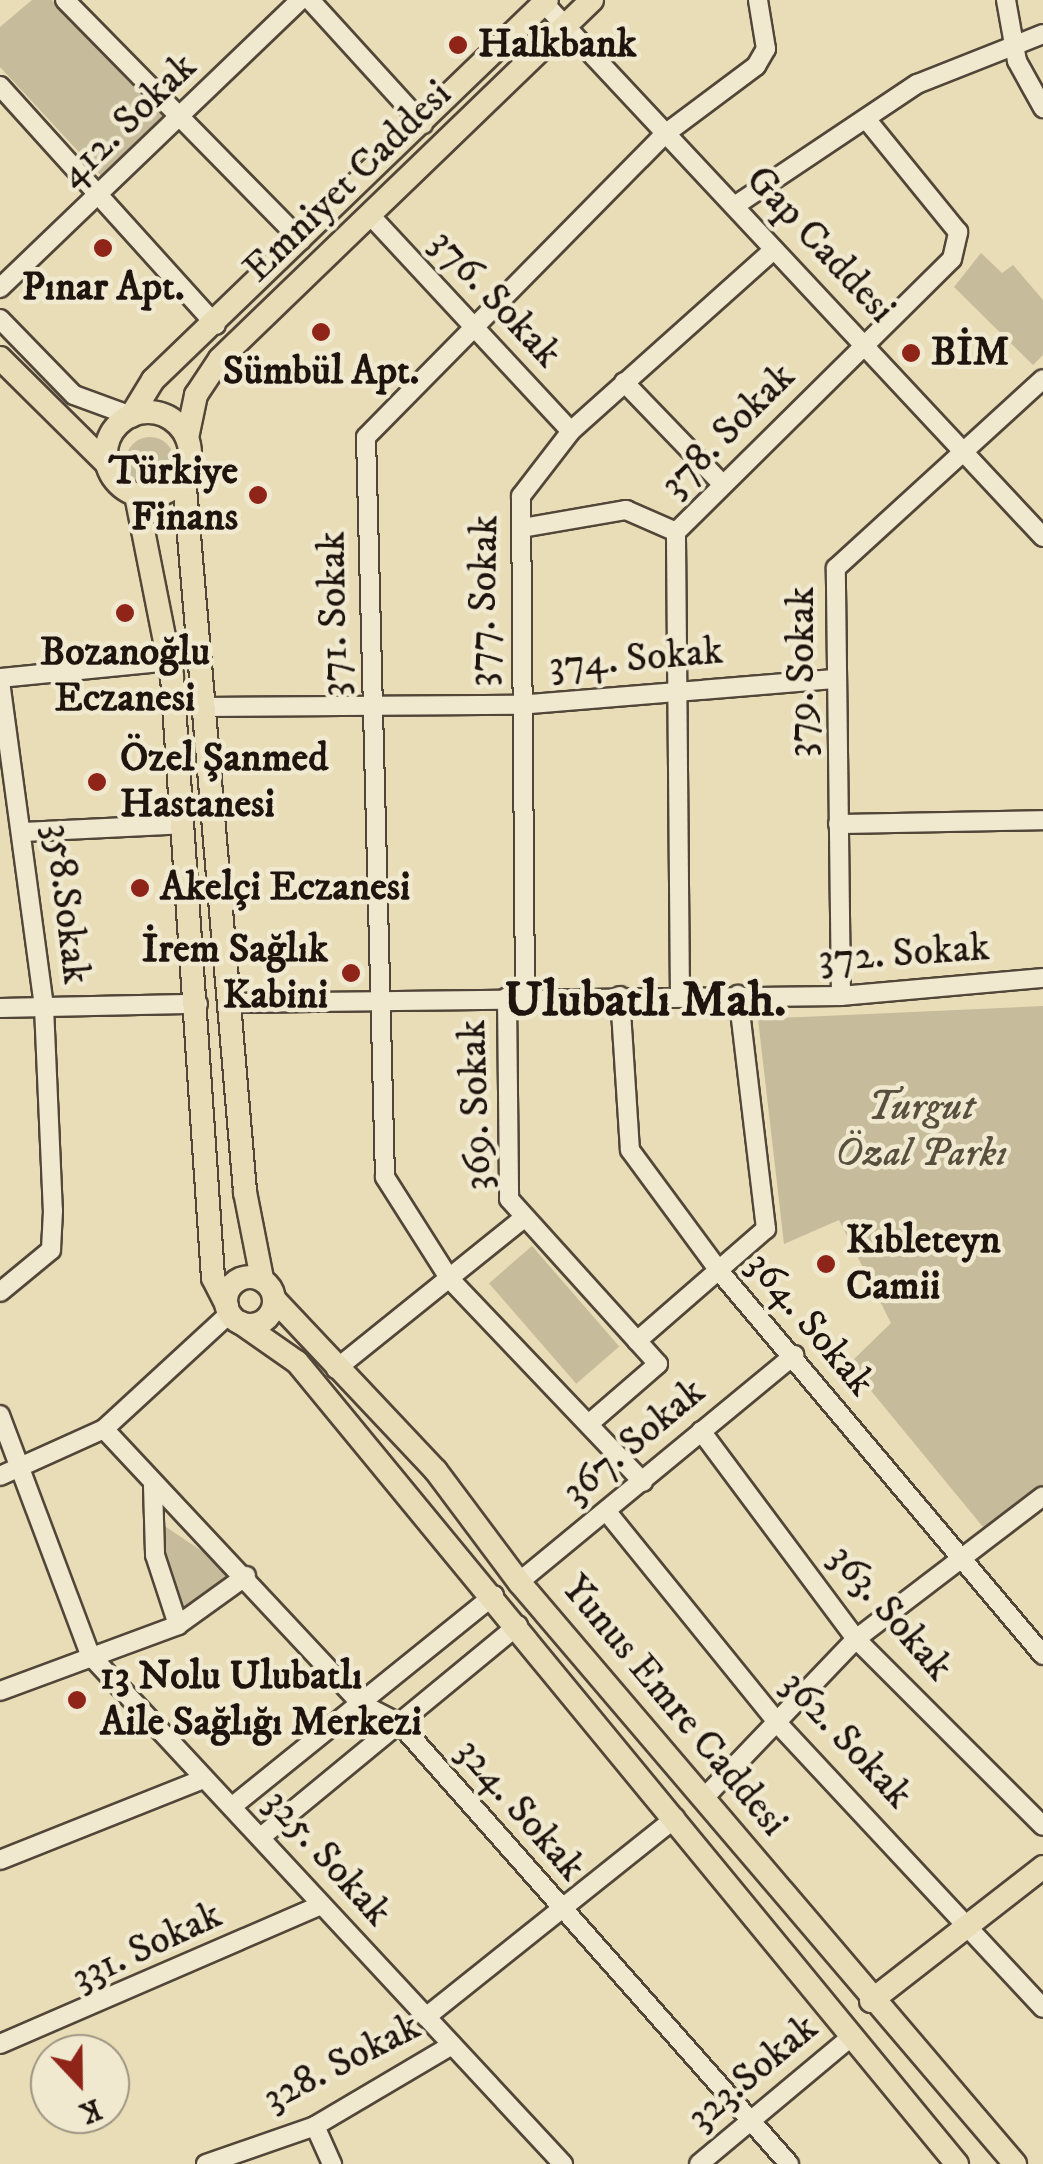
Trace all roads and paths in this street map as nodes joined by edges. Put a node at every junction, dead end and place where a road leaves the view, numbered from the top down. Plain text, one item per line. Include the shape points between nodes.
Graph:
1 (65, 0) edge
2 (300, 0) edge
3 (310, 0) edge
4 (592, 0) edge
5 (758, 0) edge
6 (1006, 0) edge
7 (544, 1) edge
8 (85, 7) edge
9 (565, 26) junction
10 (1043, 34) edge
11 (1014, 48) junction
12 (0, 86) edge
13 (1043, 108) edge
14 (182, 117) junction
15 (867, 120) junction
16 (423, 124) junction
17 (665, 134) junction
18 (98, 200) junction
19 (736, 205) junction
20 (370, 214) junction
21 (301, 240) junction
22 (770, 253) junction
23 (0, 288) edge
24 (0, 319) edge
25 (216, 324) junction
26 (469, 325) junction
27 (866, 346) junction
28 (0, 358) edge
29 (1043, 379) edge
30 (624, 382) junction
31 (130, 416) junction
32 (571, 431) junction
33 (187, 438) junction
34 (964, 451) junction
35 (107, 464) junction
36 (184, 476) junction
37 (722, 484) junction
38 (136, 495) junction
39 (522, 528) junction
40 (676, 532) junction
41 (1043, 537) edge
42 (169, 660) junction
43 (837, 679) junction
44 (0, 680) edge
45 (675, 686) junction
46 (518, 706) junction
47 (202, 707) junction
48 (370, 707) junction
49 (3, 726) edge
50 (1043, 820) edge
51 (184, 824) junction
52 (838, 824) junction
53 (22, 832) junction
54 (1043, 978) edge
55 (738, 995) junction
56 (620, 996) junction
57 (842, 996) junction
58 (516, 997) junction
59 (680, 997) junction
60 (379, 1002) junction
61 (230, 1003) junction
62 (198, 1004) junction
63 (44, 1007) junction
64 (0, 1008) edge
65 (521, 1220) junction
66 (720, 1272) junction
67 (449, 1278) junction
68 (268, 1289) junction
69 (0, 1292) edge
70 (233, 1314) junction
71 (637, 1341) junction
72 (794, 1355) junction
73 (336, 1368) junction
74 (0, 1415) edge
75 (590, 1423) junction
76 (104, 1429) junction
77 (701, 1431) junction
78 (10, 1474) edge
79 (643, 1482) junction
80 (154, 1486) junction
81 (1043, 1496) edge
82 (607, 1512) junction
83 (956, 1557) junction
84 (246, 1576) junction
85 (520, 1582) junction
86 (494, 1595) junction
87 (178, 1625) junction
88 (518, 1626) junction
89 (856, 1639) junction
90 (1043, 1655) edge
91 (90, 1656) junction
92 (0, 1690) edge
93 (360, 1704) junction
94 (399, 1723) junction
95 (780, 1727) junction
96 (204, 1779) junction
97 (704, 1799) junction
98 (234, 1805) junction
99 (675, 1818) junction
100 (1043, 1826) edge
101 (261, 1837) junction
102 (0, 1860) edge
103 (1043, 1866) edge
104 (320, 1906) junction
105 (562, 1913) junction
106 (975, 1926) junction
107 (872, 2001) junction
108 (1043, 2008) edge
109 (426, 2016) junction
110 (852, 2036) junction
111 (0, 2044) edge
112 (452, 2045) junction
113 (753, 2117) junction
114 (314, 2126) junction
115 (206, 2164) edge
116 (332, 2164) edge
117 (563, 2164) edge
118 (699, 2164) edge
119 (789, 2164) edge
120 (957, 2164) edge
121 (1015, 2164) edge

1 - 8 street
2 - 14 street, 412. Sokak
3 - 16 street
4 - 9 main road, Emniyet Caddesi
5 - 17 street, 371. Sokak via 766,49 756,66
6 - 11 street
7 - 9 street, Gap Caddesi
7 - 16 main road, Emniyet Caddesi
8 - 14 street
9 - 17 street, Gap Caddesi
9 - 20 main road, Emniyet Caddesi
10 - 11 street
11 - 13 street
11 - 15 street via 918,84
12 - 18 street
14 - 18 street, 412. Sokak
14 - 21 street
15 - 19 street
15 - 27 street, 378. Sokak via 958,232 952,259
16 - 21 main road, Emniyet Caddesi
17 - 19 street, Gap Caddesi
17 - 26 street, 371. Sokak
18 - 23 street, 412. Sokak
18 - 25 street
19 - 22 street, Gap Caddesi
20 - 26 street, 376. Sokak
20 - 33 main road, Emniyet Caddesi via 220,358 196,395
21 - 25 main road, Emniyet Caddesi
22 - 27 street, Gap Caddesi
22 - 30 street, 377. Sokak
24 - 31 street via 74,395
25 - 31 main road, Emniyet Caddesi via 154,380
26 - 32 street, 376. Sokak
26 - 48 street, 371. Sokak via 366,437
27 - 34 street, Gap Caddesi
27 - 37 street, 378. Sokak
28 - 35 main road
29 - 34 street, 379. Sokak
30 - 32 street, 377. Sokak
30 - 37 street
31 - 33 main road via 170,418
31 - 35 main road via 110,436
32 - 39 street, 377. Sokak via 528,479
33 - 36 main road
34 - 41 street, Gap Caddesi
34 - 43 street, 379. Sokak via 836,568
35 - 38 main road
36 - 38 main road via 163,494
36 - 47 main road
37 - 40 street, 378. Sokak
38 - 42 main road
39 - 40 street via 626,510
39 - 46 street, 377. Sokak
40 - 45 street, 378. Sokak
42 - 44 street
42 - 51 main road
43 - 45 street, 374. Sokak
43 - 52 street, 379. Sokak
44 - 49 street, 358.Sokak
45 - 46 street, 374. Sokak
45 - 59 street, 378. Sokak
46 - 48 street, 374. Sokak
46 - 58 street, 377. Sokak
47 - 48 street, 374. Sokak
47 - 61 main road
48 - 60 street, 371. Sokak
49 - 53 street, 358.Sokak
50 - 52 street
51 - 53 street
51 - 62 main road
52 - 57 street, 379. Sokak
53 - 63 street, 358.Sokak
54 - 57 street, 372. Sokak
55 - 57 street, 372. Sokak
55 - 59 street, 372. Sokak
55 - 66 street via 766,1228
56 - 58 street, 372. Sokak
56 - 59 street, 372. Sokak
56 - 66 street, 364. Sokak via 630,1150
58 - 60 street, 372. Sokak
58 - 65 street, 369. Sokak via 509,1199
60 - 61 street, 372. Sokak
60 - 67 street, 371. Sokak via 385,1177
61 - 68 main road
62 - 63 street
62 - 70 main road via 213,1278
63 - 64 street
63 - 69 street, 358.Sokak via 51,1250
65 - 67 street
65 - 71 street, 369. Sokak
66 - 71 street
66 - 72 street, 364. Sokak
67 - 73 street
67 - 75 street, 371. Sokak
68 - 70 main road via 264,1320
68 - 70 main road via 239,1280
68 - 73 main road, Yunus Emre Caddesi
70 - 76 street
70 - 86 main road, Yunus Emre Caddesi via 297,1362
71 - 75 street via 658,1364
72 - 77 street, 367. Sokak
72 - 83 street, 364. Sokak
73 - 85 main road, Yunus Emre Caddesi via 436,1471
74 - 78 street, 325. Sokak
75 - 79 street, 371. Sokak
76 - 78 street
76 - 80 street, 324. Sokak
77 - 79 street, 367. Sokak
77 - 89 street, 363. Sokak
78 - 91 street, 325. Sokak
79 - 82 street, 367. Sokak
80 - 84 street, 324. Sokak
80 - 87 street via 155,1555
81 - 83 street
82 - 85 street, 367. Sokak
82 - 95 street, 362. Sokak
83 - 89 street
83 - 90 street, 364. Sokak
84 - 87 street
84 - 93 street, 324. Sokak
85 - 97 main road, Yunus Emre Caddesi
86 - 88 main road, Yunus Emre Caddesi
86 - 93 street
87 - 91 street
88 - 94 street
88 - 99 main road, Yunus Emre Caddesi
89 - 95 street
89 - 100 street, 363. Sokak
91 - 92 street
91 - 96 street, 325. Sokak
93 - 94 street, 324. Sokak
93 - 98 street
94 - 101 street
94 - 105 street, 324. Sokak
95 - 97 street
95 - 106 street, 362. Sokak
96 - 98 street, 325. Sokak
96 - 102 street
97 - 107 main road, Yunus Emre Caddesi
98 - 101 street, 325. Sokak
99 - 105 street, 328. Sokak
99 - 110 main road, Yunus Emre Caddesi
101 - 104 street, 325. Sokak
103 - 106 main road
104 - 109 street, 325. Sokak
104 - 111 street, 331. Sokak
105 - 109 street, 328. Sokak
105 - 113 street, 324. Sokak
106 - 107 main road
106 - 108 street, 362. Sokak
107 - 121 main road, Yunus Emre Caddesi
109 - 112 street, 325. Sokak
110 - 113 street, 323.Sokak
110 - 120 main road, Yunus Emre Caddesi
112 - 114 street, 328. Sokak
112 - 117 street, 325. Sokak
113 - 118 street, 323.Sokak
113 - 119 street, 324. Sokak
114 - 115 street, 328. Sokak
114 - 116 street

